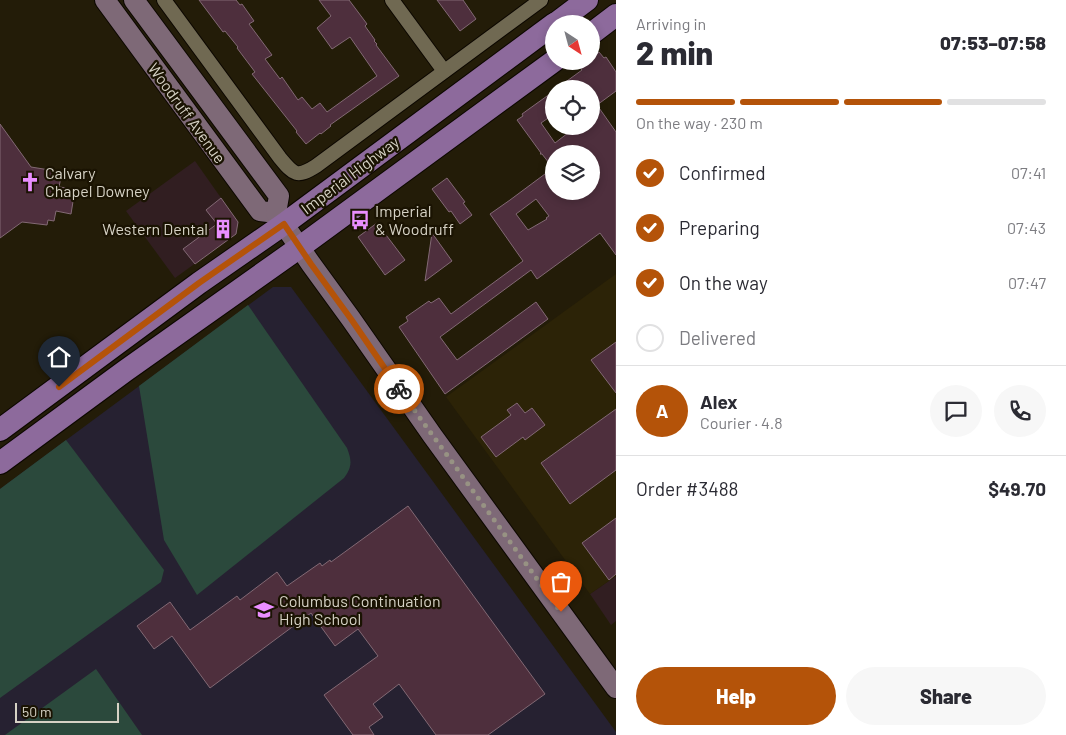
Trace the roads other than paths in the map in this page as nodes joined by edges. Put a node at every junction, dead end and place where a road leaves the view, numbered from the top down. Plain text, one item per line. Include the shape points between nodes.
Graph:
1 (105, 0) edge
2 (134, 0) edge
3 (164, 0) edge
4 (392, 0) edge
5 (541, 0) edge
6 (587, 0) edge
7 (566, 15) edge
8 (616, 15) edge
9 (600, 27) edge
10 (545, 30) edge
11 (545, 68) edge
12 (444, 71) junction
13 (280, 218) junction
14 (300, 247) junction
15 (0, 430) edge
16 (0, 463) edge
17 (616, 688) edge

1 - 13 main road, Woodruff Avenue via 260,212
2 - 13 main road, Woodruff Avenue via 279,196
3 - 12 street, Imperial Highway via 280,158 297,174 316,166
4 - 12 street
5 - 12 street, Imperial Highway
6 - 7 main road, Imperial Highway
8 - 9 main road
10 - 13 main road, Imperial Highway
11 - 14 main road, Imperial Highway
13 - 14 main road
13 - 15 main road, Imperial Highway via 199,283
14 - 16 main road, Imperial Highway
14 - 17 main road

